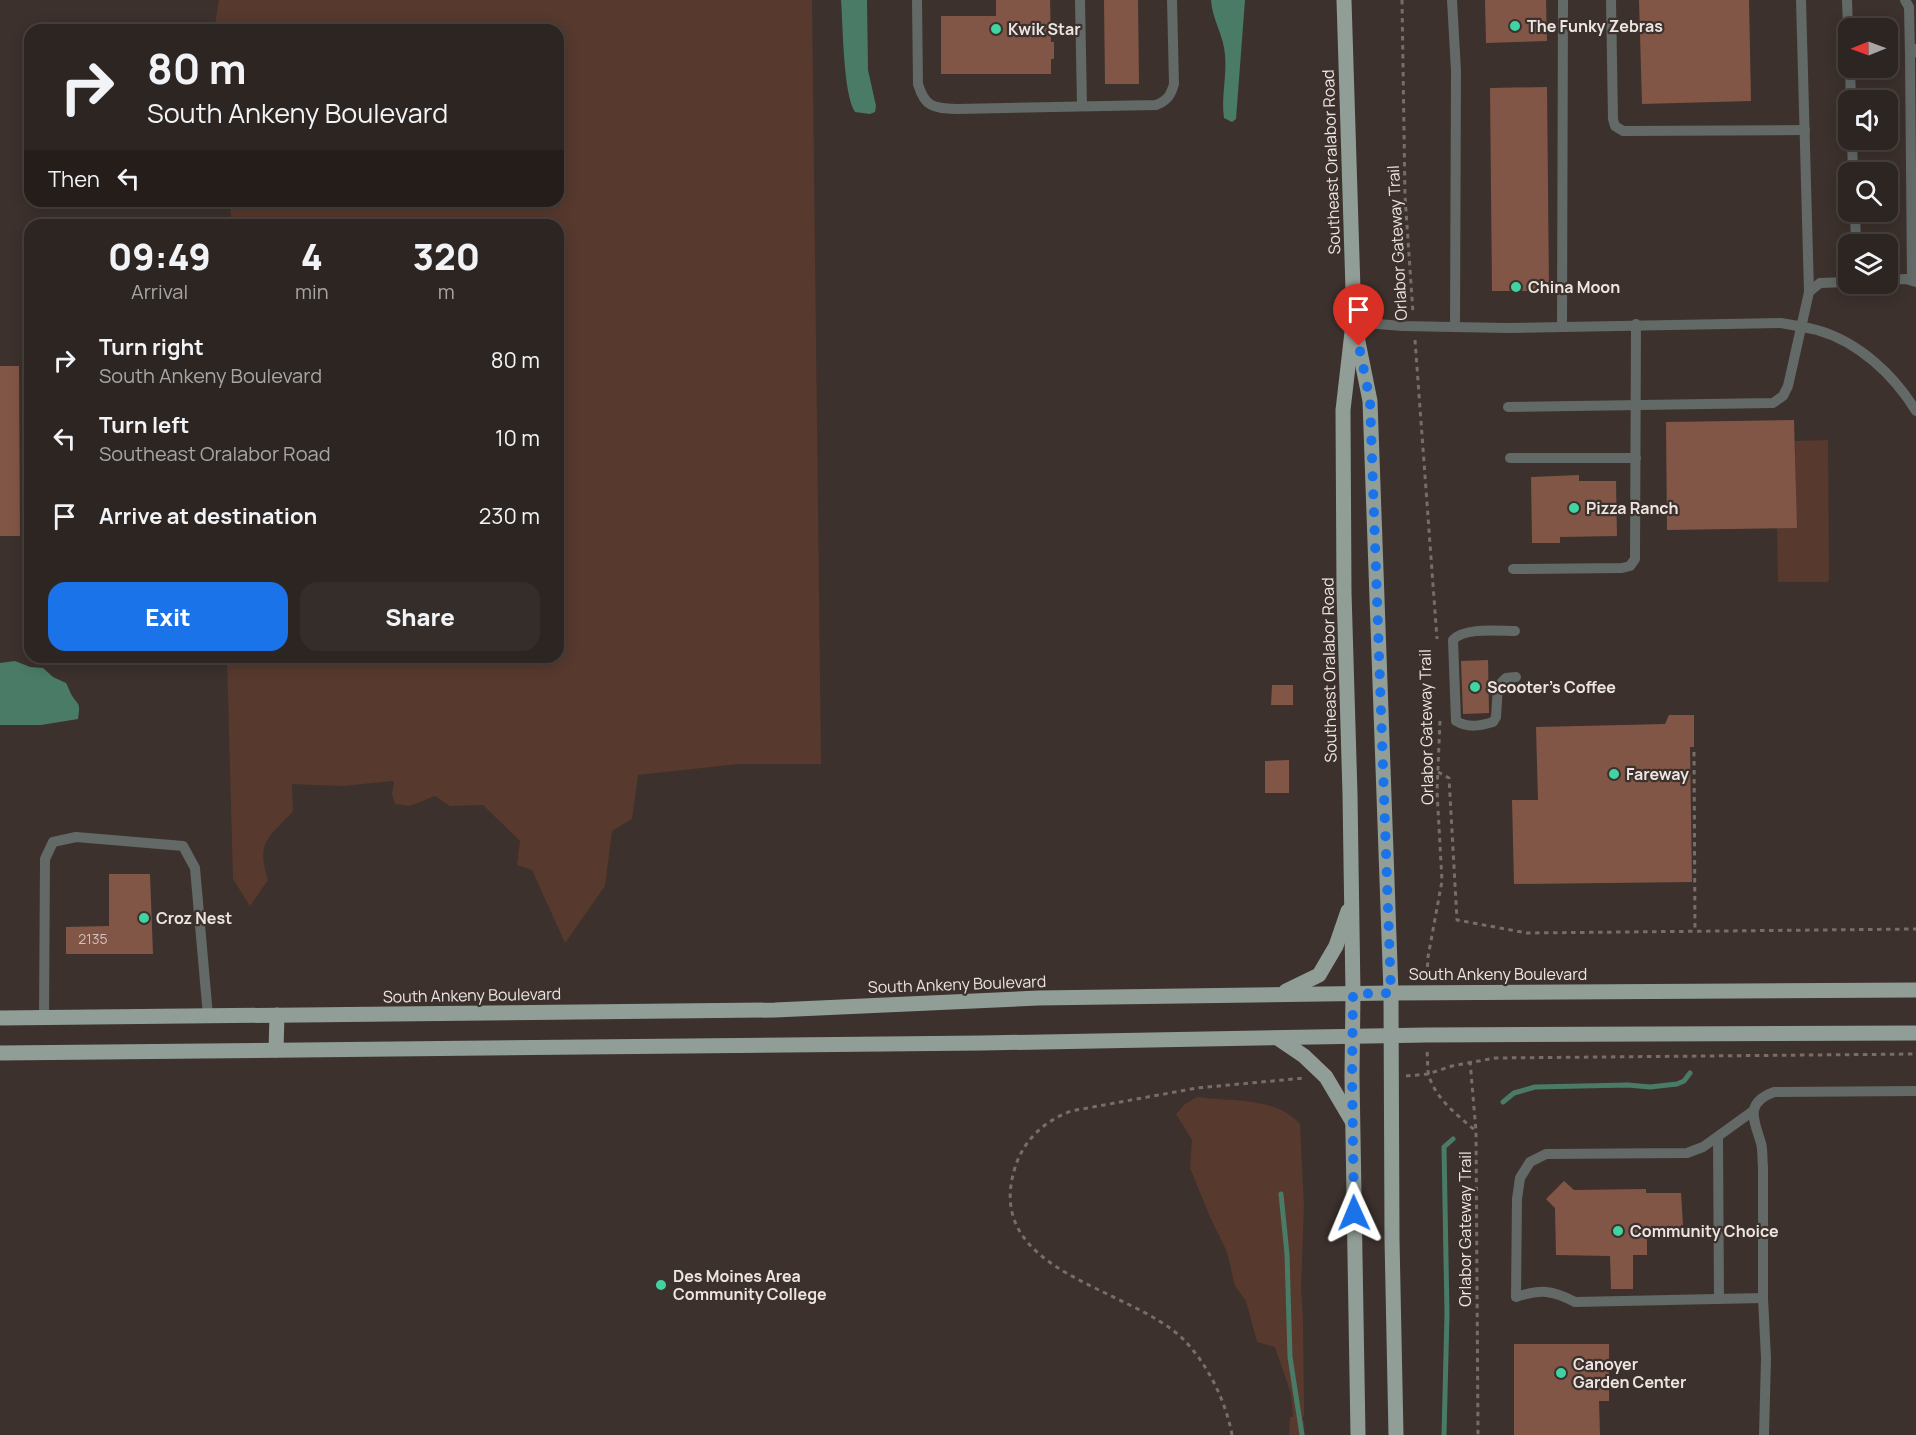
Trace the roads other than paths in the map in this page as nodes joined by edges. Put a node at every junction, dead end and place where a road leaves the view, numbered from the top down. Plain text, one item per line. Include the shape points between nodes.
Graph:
1 (917, 0) edge
2 (1080, 0) edge
3 (1172, 0) edge
4 (1344, 0) edge
5 (1452, 0) edge
6 (1563, 0) edge
7 (1611, 0) edge
8 (1801, 0) edge
9 (1847, 0) edge
10 (1905, 0) edge
11 (1848, 18) edge
12 (1913, 52) edge
13 (1082, 106) junction
14 (1805, 130) junction
15 (1898, 280) edge
16 (1914, 281) edge
17 (1838, 282) edge
18 (1809, 292) junction
19 (1354, 322) junction
20 (1636, 324) junction
21 (1455, 327) junction
22 (1562, 327) junction
23 (1802, 327) junction
24 (1911, 394) edge
25 (1636, 405) junction
26 (1508, 407) dead end
27 (1916, 411) edge
28 (1510, 458) dead end
29 (1636, 458) junction
30 (1513, 569) dead end
31 (1515, 631) dead end
32 (1516, 677) dead end
33 (1352, 900) junction
34 (1916, 990) edge
35 (1391, 993) junction
36 (1353, 994) junction
37 (1277, 995) junction
38 (277, 1015) junction
39 (208, 1016) junction
40 (44, 1017) junction
41 (0, 1018) edge
42 (1916, 1033) edge
43 (1391, 1037) junction
44 (1352, 1038) junction
45 (1279, 1039) junction
46 (276, 1050) junction
47 (0, 1053) edge
48 (1916, 1091) edge
49 (1753, 1111) junction
50 (1352, 1122) junction
51 (1718, 1138) junction
52 (1763, 1298) junction
53 (1719, 1299) junction
54 (1358, 1435) edge
55 (1396, 1435) edge
56 (1764, 1435) edge

1 - 13 lane via 918,84 928,104 938,109
2 - 13 lane
3 - 13 lane via 1171,94 1156,105
4 - 19 main road, Southeast Oralabor Road
5 - 21 lane via 1456,71
6 - 22 lane
7 - 14 lane via 1615,126 1623,131
8 - 14 lane
9 - 11 lane
10 - 12 lane
12 - 16 lane
14 - 18 lane
15 - 16 lane
17 - 18 lane via 1820,283
18 - 23 lane
19 - 21 lane
19 - 33 main road, Southeast Oralabor Road via 1343,410
19 - 35 main road, Southeast Oralabor Road via 1370,401
20 - 22 lane
20 - 23 lane via 1781,323
20 - 25 lane
21 - 22 lane
23 - 24 lane via 1853,345
23 - 25 lane via 1788,386 1773,403
24 - 27 lane
25 - 26 lane
25 - 29 lane
28 - 29 lane
29 - 30 lane via 1635,559 1630,566
31 - 32 lane via 1469,631 1457,634 1453,640 1456,721 1481,726 1493,722 1498,686 1506,678
33 - 36 main road, Southeast Oralabor Road
33 - 37 main road via 1336,946 1319,975
34 - 35 main road, South Ankeny Boulevard
35 - 36 main road, South Ankeny Boulevard
35 - 43 main road, Southeast Oralabor Road
36 - 37 main road, South Ankeny Boulevard
36 - 44 main road, Southeast Oralabor Road
37 - 38 main road, South Ankeny Boulevard via 1038,998 776,1010
38 - 39 main road, South Ankeny Boulevard
38 - 46 main road
39 - 40 main road, South Ankeny Boulevard
39 - 40 lane via 195,868 183,846 76,837 53,842 45,859
40 - 41 main road, South Ankeny Boulevard
42 - 43 main road
43 - 44 main road
43 - 55 main road, Southeast Oralabor Road
44 - 45 main road
44 - 50 main road, Southeast Oralabor Road
45 - 46 main road
45 - 50 main road via 1326,1077
46 - 47 main road
48 - 49 lane via 1774,1092 1759,1101
49 - 51 lane
49 - 52 lane via 1762,1145
50 - 54 main road, Southeast Oralabor Road
51 - 53 lane
51 - 53 lane via 1687,1153 1546,1154 1530,1162 1520,1178 1517,1199 1516,1297 1535,1291 1557,1293 1575,1302
52 - 53 lane
52 - 56 lane

